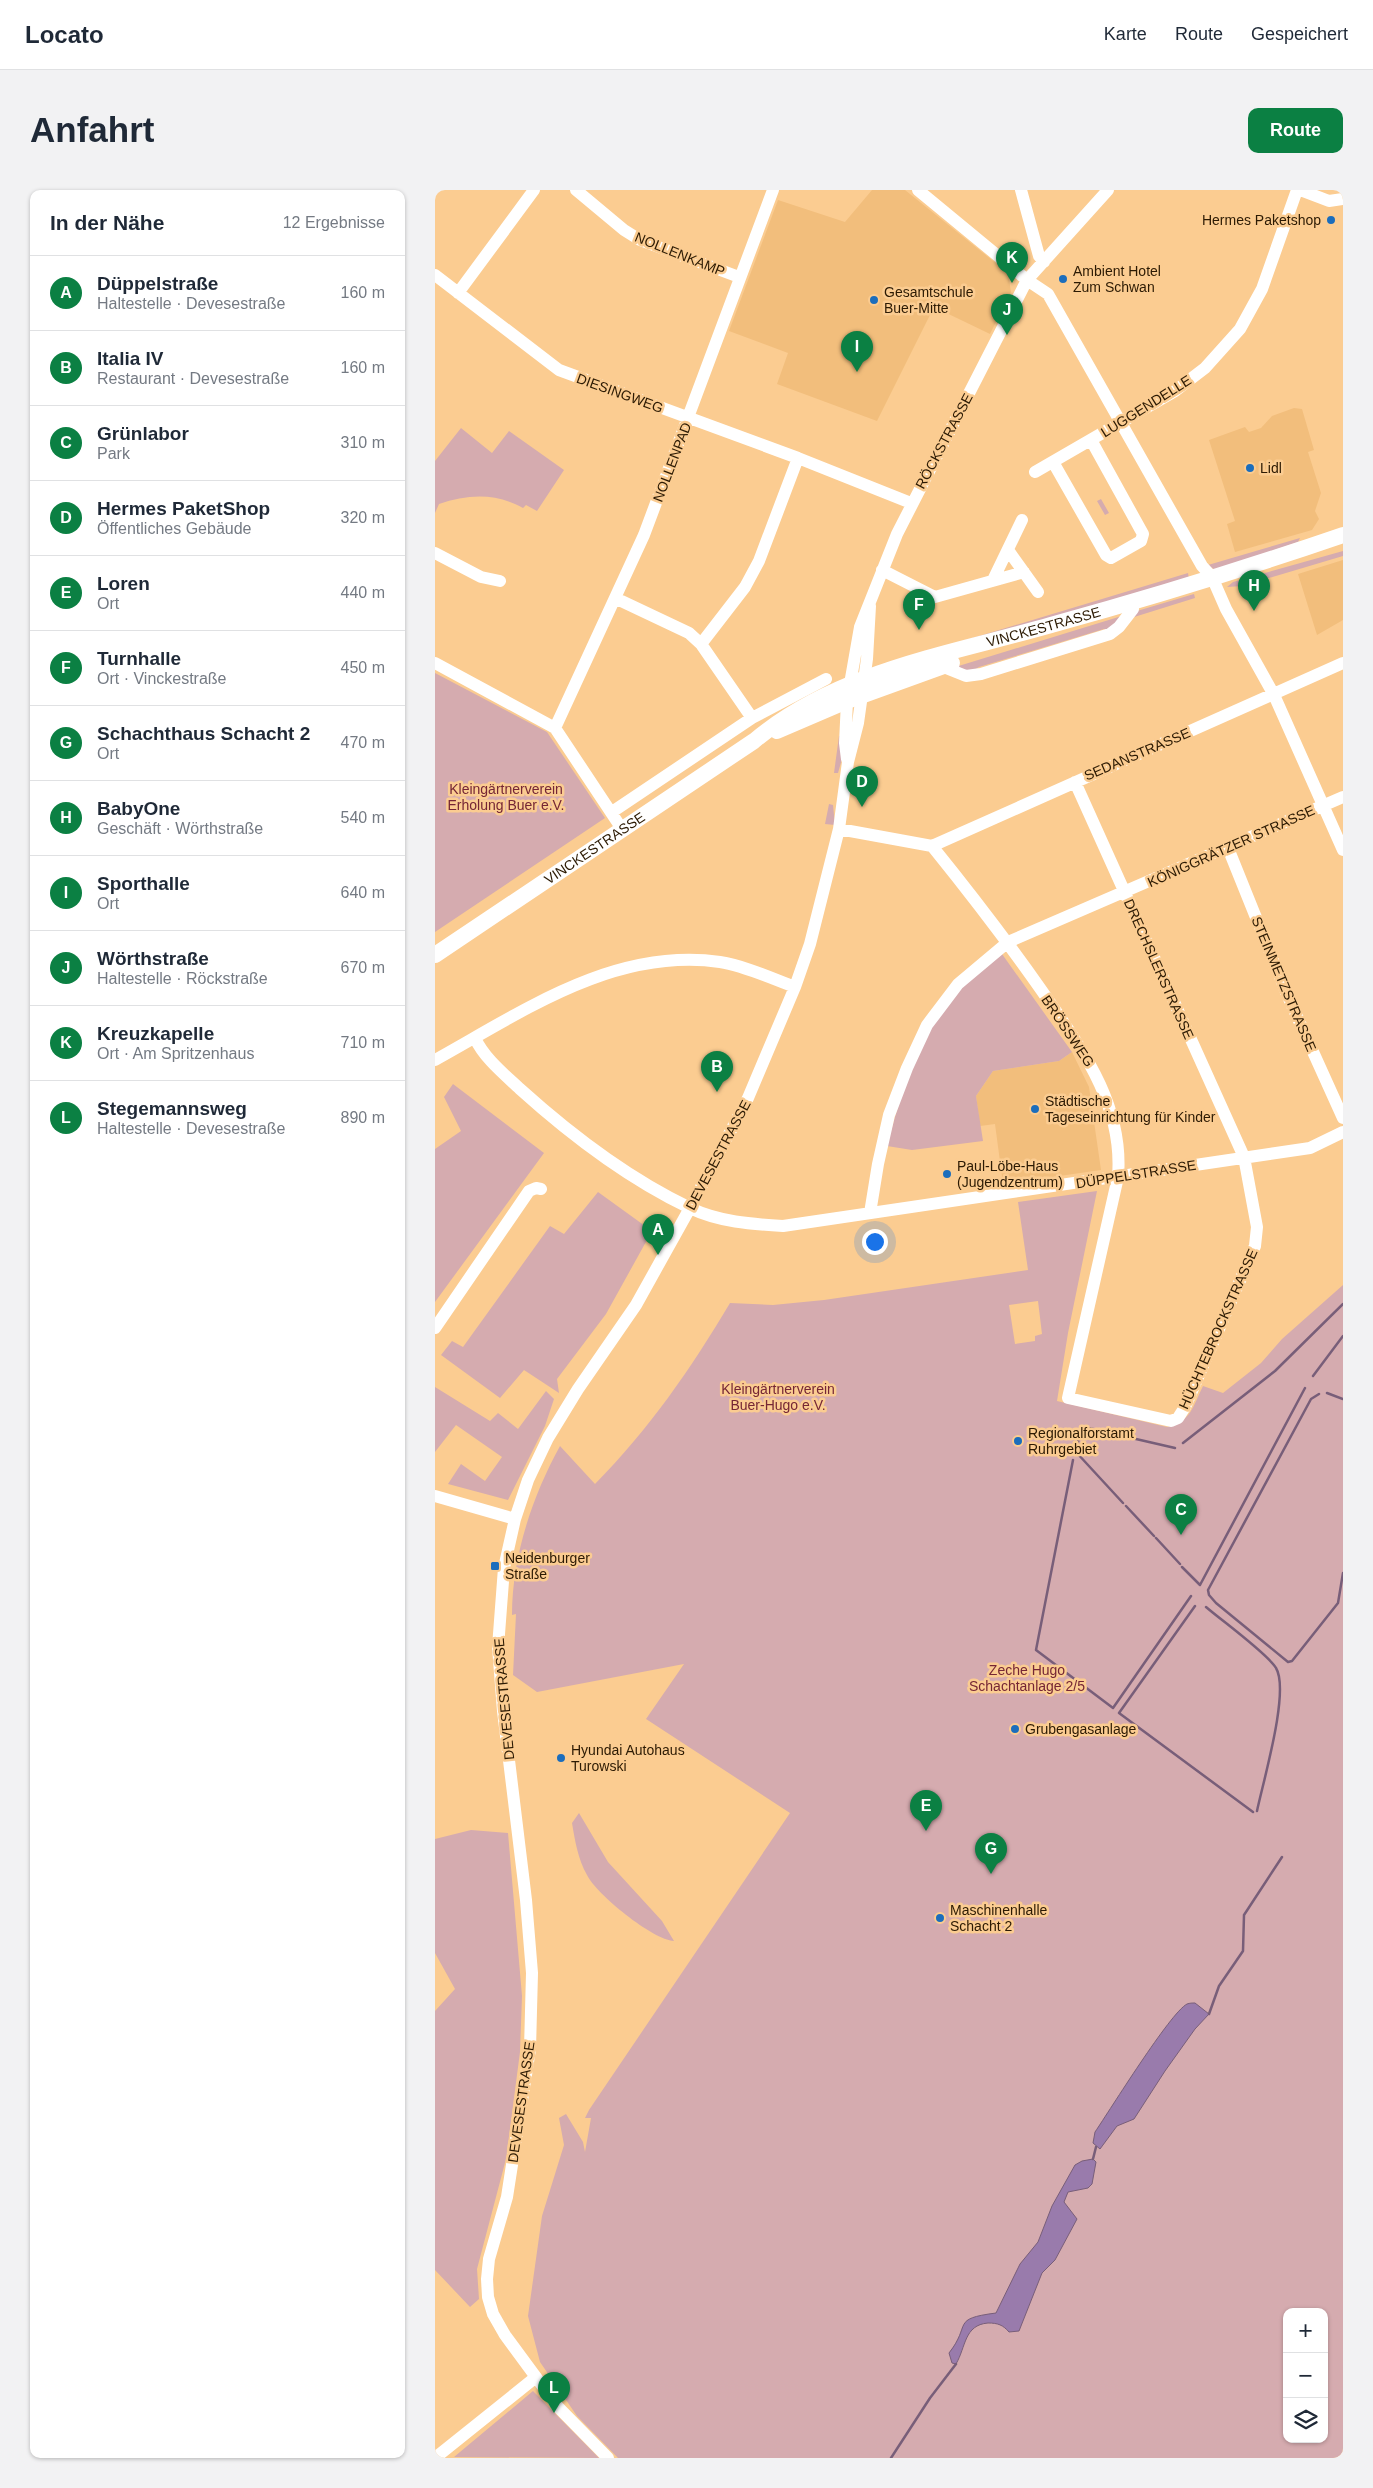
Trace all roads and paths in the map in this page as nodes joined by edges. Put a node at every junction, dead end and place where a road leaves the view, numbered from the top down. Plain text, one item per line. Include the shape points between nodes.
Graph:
1 (534, 190) edge
2 (576, 190) edge
3 (773, 190) edge
4 (917, 190) edge
5 (1021, 190) edge
6 (1108, 190) edge
7 (1298, 190) edge
8 (1343, 199) edge
9 (1041, 259) junction
10 (435, 276) edge
11 (739, 277) junction
12 (1027, 280) junction
13 (457, 293) junction
14 (688, 419) junction
15 (1121, 422) junction
16 (1091, 440) junction
17 (798, 458) junction
18 (1053, 462) junction
19 (1035, 472) dead end
20 (911, 503) junction
21 (1022, 520) dead end
22 (1343, 535) edge
23 (1343, 547) edge
24 (1008, 550) junction
25 (435, 553) edge
26 (881, 570) junction
27 (1024, 572) junction
28 (993, 580) junction
29 (500, 581) dead end
30 (1213, 581) junction
31 (1038, 592) dead end
32 (615, 598) junction
33 (701, 644) junction
34 (435, 663) edge
35 (1343, 664) edge
36 (826, 680) dead end
37 (855, 690) junction
38 (1274, 695) junction
39 (752, 718) junction
40 (555, 728) junction
41 (1075, 782) junction
42 (1343, 797) edge
43 (1324, 806) junction
44 (612, 812) junction
45 (622, 829) junction
46 (839, 829) junction
47 (932, 846) junction
48 (1228, 848) junction
49 (1343, 850) edge
50 (1124, 893) junction
51 (1008, 942) junction
52 (435, 955) edge
53 (795, 987) junction
54 (475, 1038) junction
55 (435, 1060) edge
56 (1343, 1118) edge
57 (1343, 1132) edge
58 (1244, 1157) junction
59 (1117, 1177) junction
60 (541, 1189) dead end
61 (691, 1208) junction
62 (870, 1213) junction
63 (435, 1328) edge
64 (1068, 1398) joint
65 (435, 1496) edge
66 (515, 1519) junction
67 (536, 2377) junction
68 (435, 2458) edge
69 (608, 2458) edge

1 - 13 street
2 - 11 street, NOLLENKAMP via 641,240
3 - 11 street, NOLLENPAD
4 - 12 street
5 - 9 street
6 - 9 street, RÖCKSTRASSE via 1055,250
7 - 8 street via 1329,201
7 - 15 street, LUGGENDELLE via 1262,289 1240,329 1205,368 1175,391
9 - 12 street, RÖCKSTRASSE
10 - 13 street, DIESINGWEG
11 - 14 street, NOLLENPAD
12 - 15 street via 1048,294
12 - 20 street, RÖCKSTRASSE
13 - 14 street, DIESINGWEG via 559,370
14 - 17 street, DIESINGWEG
14 - 32 street, NOLLENPAD via 644,536
15 - 16 street, LUGGENDELLE
15 - 30 street
16 - 18 street, LUGGENDELLE
16 - 18 street, LUGGENDELLE via 1143,534 1141,540 1128,549 1111,558 1106,555
17 - 20 street, DIESINGWEG
17 - 33 street via 759,561 745,587
18 - 19 street, LUGGENDELLE
20 - 26 street, RÖCKSTRASSE
21 - 24 street
22 - 30 main road, VINCKESTRASSE
23 - 30 main road, VINCKESTRASSE
24 - 27 street
24 - 28 street
25 - 29 street via 481,577
26 - 28 street via 935,597
26 - 37 street, RÖCKSTRASSE via 860,627
27 - 28 street
27 - 31 street
30 - 37 main road, VINCKESTRASSE
30 - 37 main road, VINCKESTRASSE via 1133,610
30 - 38 street
32 - 33 street via 689,633
32 - 40 street, NOLLENPAD
33 - 39 street
34 - 40 street
35 - 38 street, SEDANSTRASSE
36 - 39 street, VINCKESTRASSE
37 - 45 main road, VINCKESTRASSE via 799,708
37 - 46 street, DEVESESTRASSE via 856,732 848,762
38 - 41 street, SEDANSTRASSE
38 - 43 street
39 - 44 street, VINCKESTRASSE
40 - 44 street
41 - 47 street, SEDANSTRASSE
41 - 50 street, DRECHSLERSTRASSE
42 - 43 street, KÖNIGGRÄTZER STRASSE
43 - 48 street, KÖNIGGRÄTZER STRASSE
43 - 49 street
44 - 45 street
45 - 52 main road, VINCKESTRASSE
46 - 47 street
46 - 53 street, DEVESESTRASSE via 810,944
47 - 51 street, BRÖSSWEG
48 - 50 street, KÖNIGGRÄTZER STRASSE
48 - 56 street, STEINMETZSTRASSE via 1286,992
50 - 51 street, KÖNIGGRÄTZER STRASSE
50 - 58 street, DRECHSLERSTRASSE
51 - 59 street, BRÖSSWEG via 1078,1041 1095,1071 1113,1122 1119,1162
51 - 62 street, KÖNIGGRÄTZER STRASSE via 953,989 927,1025 889,1115
53 - 54 street via 721,962 641,965 607,973 568,988
53 - 61 street, DEVESESTRASSE via 748,1098
54 - 55 street
54 - 61 street, DÜPPELSTRASSE via 479,1047 507,1076 570,1132 621,1169
57 - 58 street, DÜPPELSTRASSE via 1310,1148
58 - 59 street, DÜPPELSTRASSE
58 - 64 street, HÜCHTEBROCKSTRASSE via 1257,1227 1255,1246 1180,1416 1175,1420 1165,1420
59 - 62 street, DÜPPELSTRASSE
59 - 64 street, BRÖSSWEG
60 - 63 street via 529,1191
61 - 62 street, DÜPPELSTRASSE via 741,1224 783,1226
61 - 66 street, DEVESESTRASSE via 636,1306 548,1438 528,1480
65 - 66 street
66 - 67 street, DEVESESTRASSE via 503,1568 498,1647 527,1900 532,1973 530,2049 507,2197 489,2259 487,2279 488,2297 498,2324
67 - 68 street
67 - 69 street, DEVESESTRASSE via 557,2407

